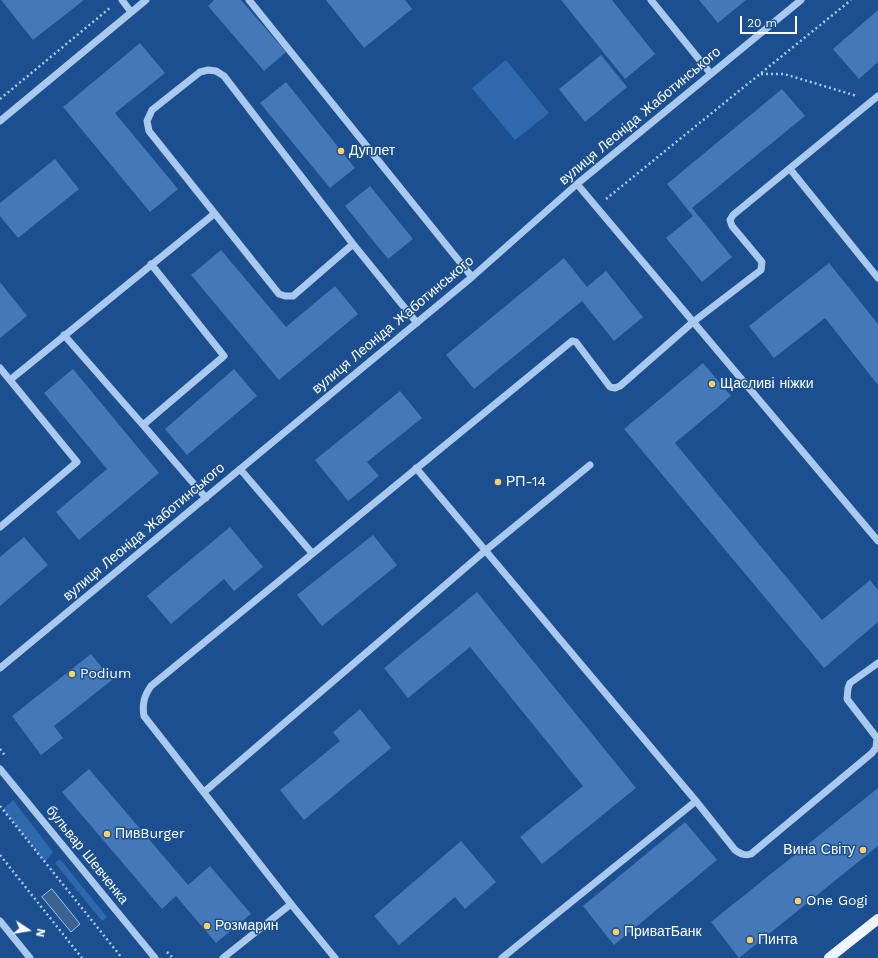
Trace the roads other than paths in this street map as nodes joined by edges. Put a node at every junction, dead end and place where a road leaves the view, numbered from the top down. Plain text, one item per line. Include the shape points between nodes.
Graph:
1 (122, 0) edge
2 (146, 0) edge
3 (249, 0) edge
4 (651, 0) edge
5 (801, 0) edge
6 (131, 12) junction
7 (711, 74) junction
8 (875, 98) edge
9 (0, 121) edge
10 (790, 169) junction
11 (577, 184) junction
12 (214, 214) junction
13 (353, 244) junction
14 (151, 264) junction
15 (472, 277) junction
16 (878, 278) edge
17 (693, 322) junction
18 (417, 323) junction
19 (64, 335) junction
20 (0, 368) edge
21 (10, 380) junction
22 (143, 425) junction
23 (590, 465) dead end
24 (416, 468) junction
25 (240, 469) junction
26 (206, 498) junction
27 (0, 527) edge
28 (878, 541) edge
29 (486, 550) junction
30 (312, 553) junction
31 (878, 663) edge
32 (0, 668) edge
33 (0, 769) edge
34 (204, 792) junction
35 (696, 801) junction
36 (291, 904) junction
37 (878, 919) edge
38 (0, 921) edge
39 (30, 958) edge
40 (155, 958) edge
41 (223, 958) edge
42 (336, 958) edge
43 (502, 958) edge
44 (829, 958) edge

1 - 6 street
2 - 6 street
3 - 15 street
4 - 7 street
5 - 7 street, вулиця Леоніда Жаботинського
6 - 9 street
7 - 11 street, вулиця Леоніда Жаботинського
8 - 10 street
10 - 16 street
10 - 17 street via 730,220 732,226 762,262 761,270
11 - 15 street, вулиця Леоніда Жаботинського
11 - 17 street
12 - 13 street via 279,294 285,296 293,296
12 - 13 street via 149,131 147,121 152,110 200,72 208,70 224,76
12 - 14 street
13 - 18 street
14 - 19 street
14 - 22 street via 224,356
15 - 18 street, вулиця Леоніда Жаботинського
17 - 24 street via 615,388 610,387 576,342 572,341
17 - 28 street
18 - 25 street, вулиця Леоніда Жаботинського
19 - 21 street
19 - 22 street
20 - 21 street
21 - 27 street via 77,462
22 - 26 street
23 - 29 street
24 - 29 street
24 - 30 street
25 - 26 street, вулиця Леоніда Жаботинського
25 - 30 street
26 - 32 street, вулиця Леоніда Жаботинського
29 - 34 street
29 - 35 street
30 - 34 street via 150,686 147,692 142,706 144,716
31 - 35 street via 850,683 847,693 847,699 877,738 876,748 751,854 741,854 735,850
33 - 40 street, бульвар Шевченка
34 - 36 street
35 - 43 street
36 - 41 street
36 - 42 street
37 - 44 main road
38 - 39 street

